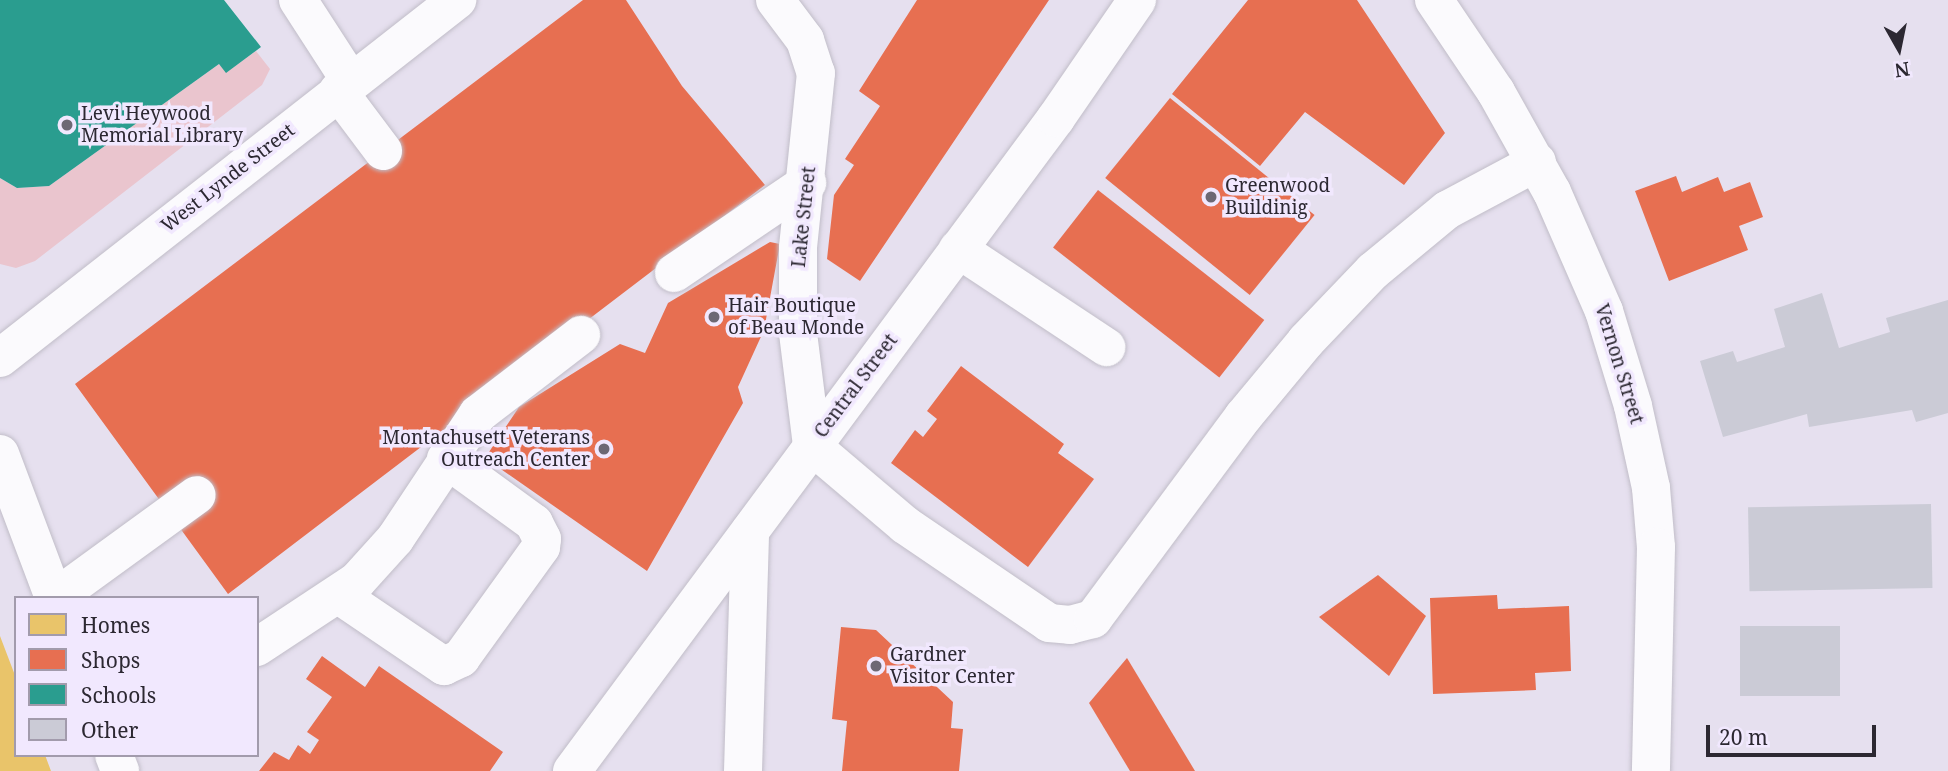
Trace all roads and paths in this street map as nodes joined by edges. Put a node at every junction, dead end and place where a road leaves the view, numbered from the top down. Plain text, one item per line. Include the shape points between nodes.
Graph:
1 (298, 0) edge
2 (457, 0) edge
3 (1137, 0) edge
4 (1434, 0) edge
5 (779, 5) edge
6 (345, 86) junction
7 (383, 151) dead end
8 (1536, 162) junction
9 (807, 183) junction
10 (958, 249) junction
11 (674, 273) dead end
12 (581, 335) dead end
13 (1106, 347) dead end
14 (0, 358) edge
15 (812, 446) junction
16 (0, 454) edge
17 (446, 459) junction
18 (750, 531) junction
19 (339, 595) junction
20 (54, 596) edge
21 (58, 596) edge
22 (100, 596) edge
23 (259, 646) edge
24 (572, 771) edge
25 (743, 771) edge
26 (1651, 771) edge

1 - 6 street
2 - 6 street, West Lynde Street
3 - 10 street, Central Street
4 - 8 street, Vernon Street
5 - 9 street, Lake Street via 806,40 816,73
6 - 7 street
6 - 14 street, West Lynde Street
8 - 15 street via 1447,210 1373,271 1306,341 1243,418 1093,619 1070,625 1049,623 905,525
8 - 26 street, Vernon Street via 1604,311 1640,431 1651,488 1657,577
9 - 11 street
9 - 15 street, Lake Street via 798,248 798,333
10 - 13 street
10 - 15 street, Central Street
12 - 17 street via 478,414
15 - 18 street, Central Street
16 - 20 street
17 - 19 street via 395,539
17 - 19 street via 534,523 542,539 541,547 461,658 443,666
18 - 24 street, Central Street
18 - 25 street
19 - 23 street
21 - 22 street via 204,504

